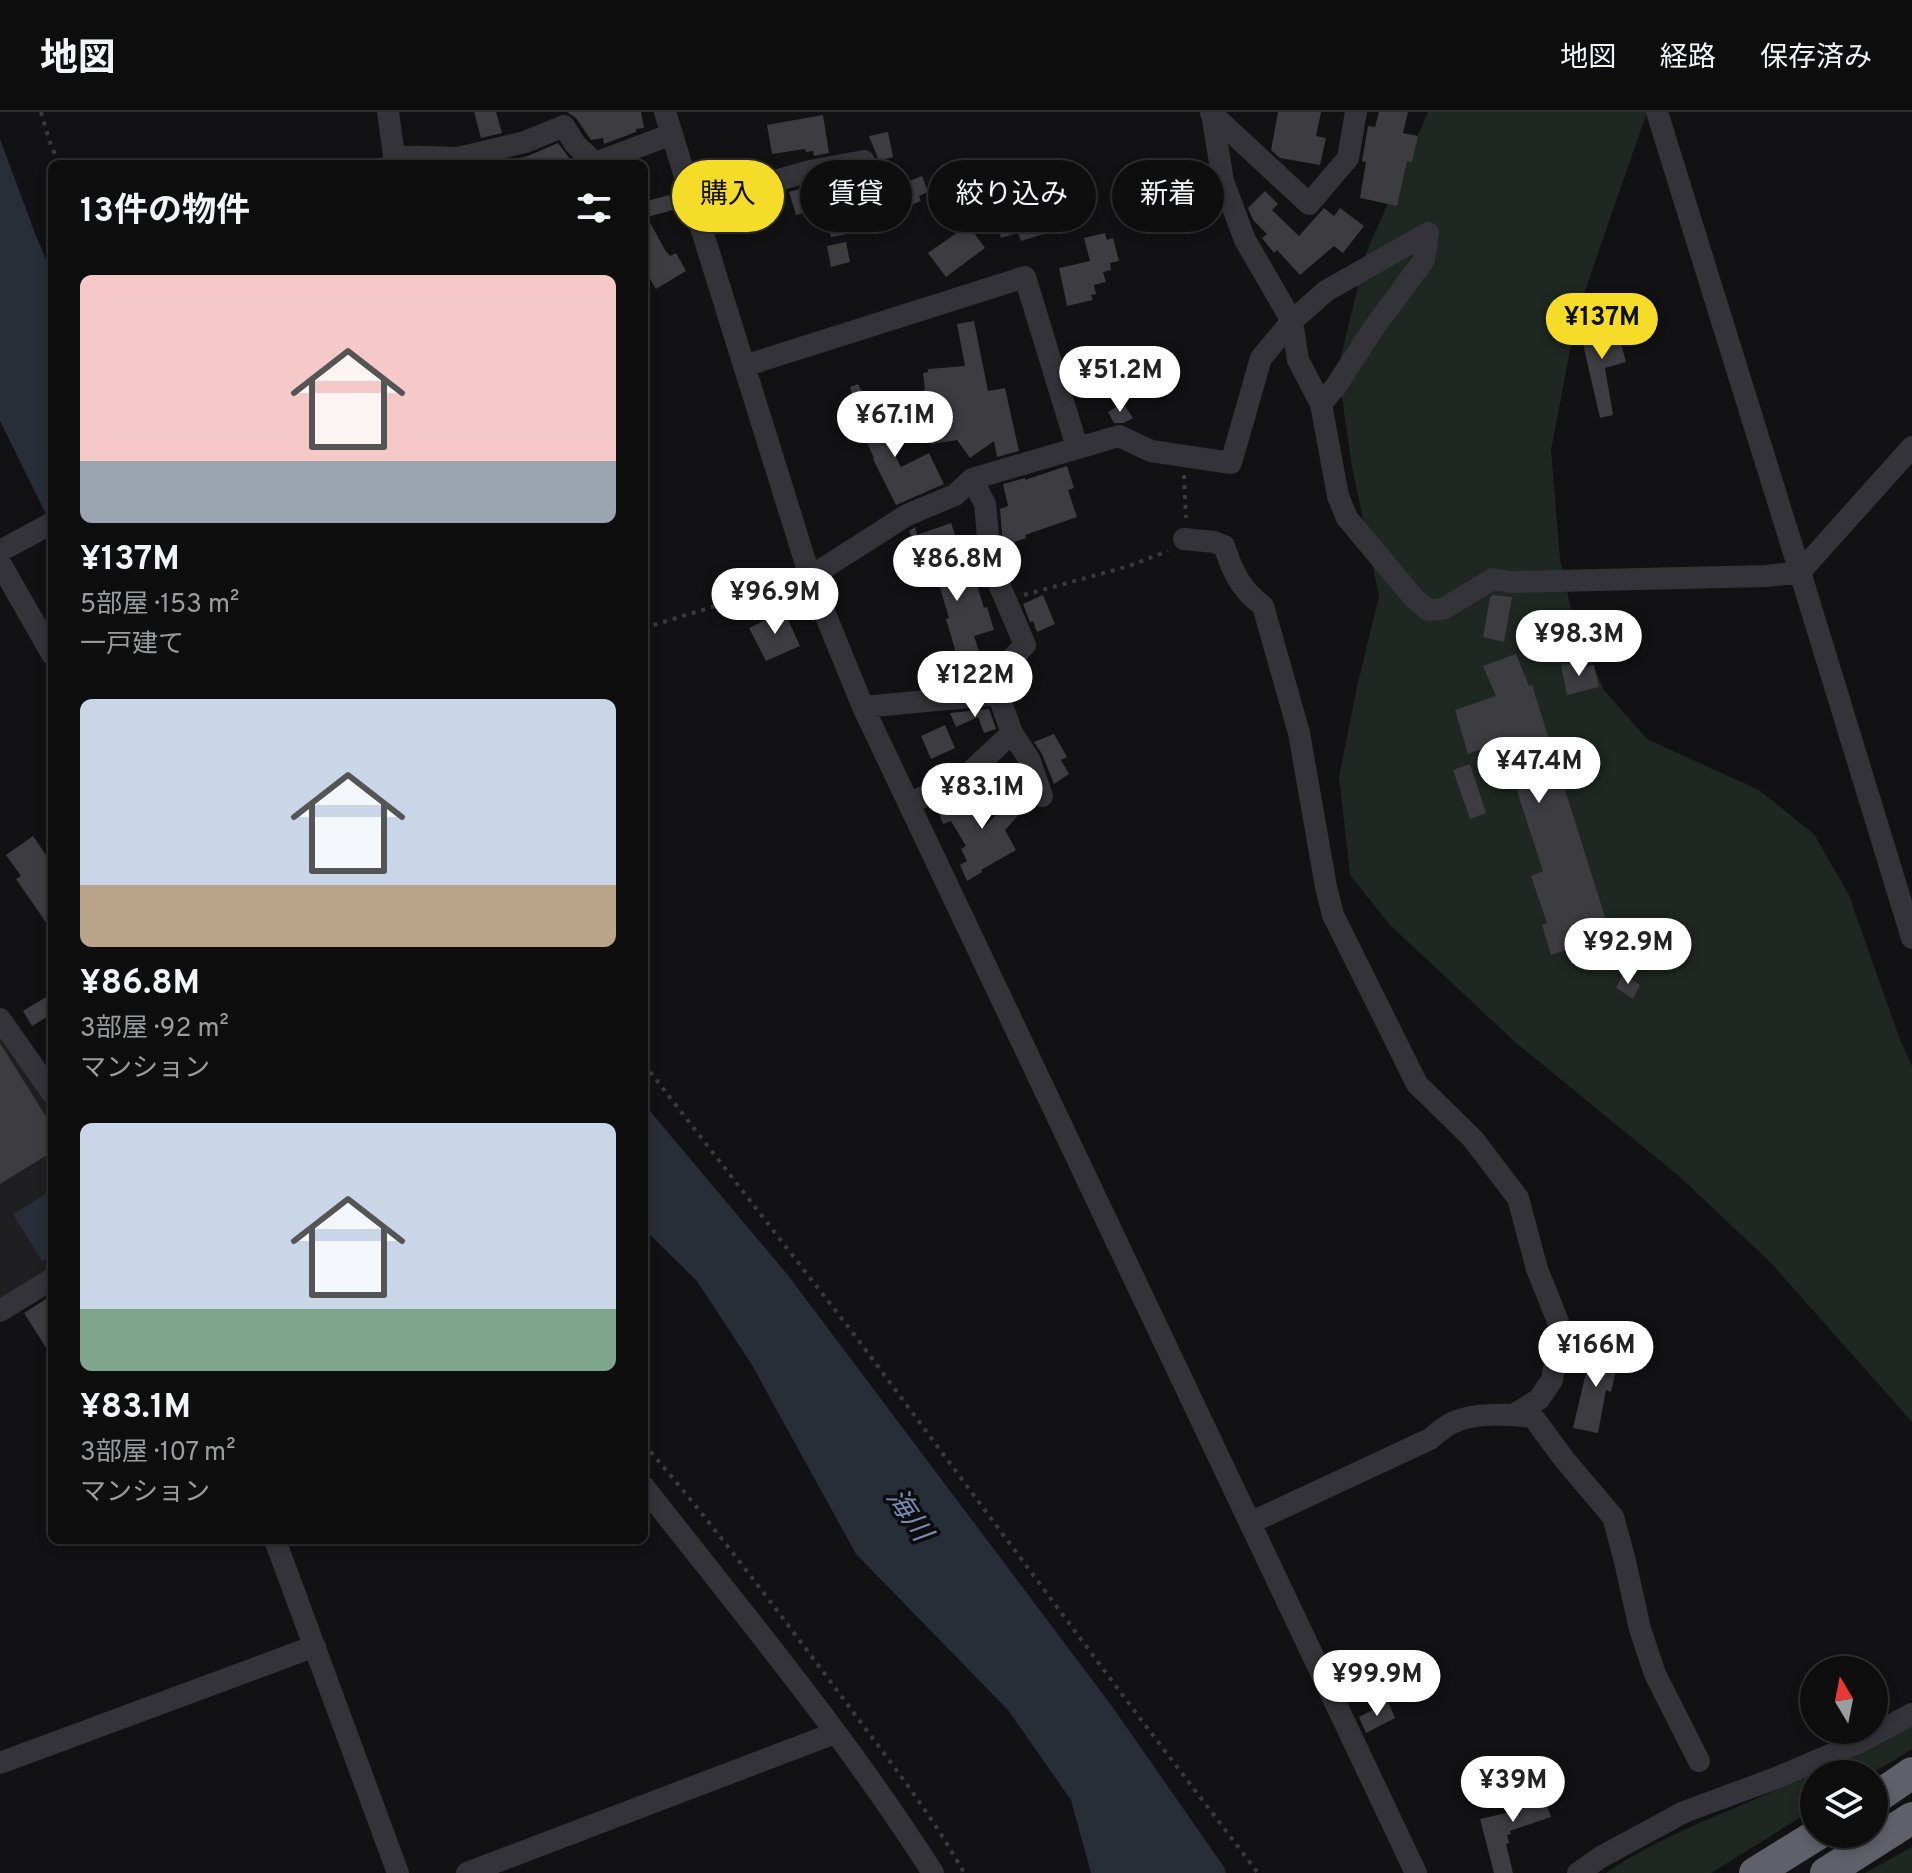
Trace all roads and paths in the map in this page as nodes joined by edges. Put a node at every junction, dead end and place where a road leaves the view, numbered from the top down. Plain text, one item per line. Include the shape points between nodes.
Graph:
1 (41, 112) edge
2 (388, 112) edge
3 (665, 112) edge
4 (1356, 112) edge
5 (1657, 112) edge
6 (1211, 113) edge
7 (672, 134) junction
8 (57, 160) edge
9 (393, 160) edge
10 (592, 160) edge
11 (603, 160) edge
12 (680, 160) edge
13 (702, 232) edge
14 (1292, 321) junction
15 (744, 366) junction
16 (1321, 404) junction
17 (1077, 447) junction
18 (1912, 447) edge
19 (1182, 456) junction
20 (972, 479) junction
21 (48, 525) edge
22 (1184, 539) junction
23 (0, 551) edge
24 (0, 563) edge
25 (1800, 572) junction
26 (810, 577) junction
27 (1006, 600) junction
28 (648, 627) edge
29 (48, 647) edge
30 (1000, 694) junction
31 (863, 707) junction
32 (1012, 733) junction
33 (1042, 796) dead end
34 (909, 804) junction
35 (1912, 938) edge
36 (0, 1019) edge
37 (648, 1069) edge
38 (48, 1087) edge
39 (48, 1281) edge
40 (0, 1311) edge
41 (1515, 1414) junction
42 (648, 1449) edge
43 (648, 1492) edge
44 (1250, 1523) junction
45 (277, 1544) edge
46 (315, 1646) junction
47 (1912, 1714) edge
48 (835, 1733) junction
49 (1699, 1761) dead end
50 (0, 1763) edge
51 (1912, 1773) edge
52 (1888, 1789) edge
53 (1912, 1818) edge
54 (1800, 1845) edge
55 (398, 1873) edge
56 (467, 1873) edge
57 (933, 1873) edge
58 (964, 1873) edge
59 (1258, 1873) edge
60 (1416, 1873) edge
61 (1578, 1873) edge
62 (1755, 1873) edge
63 (1826, 1873) edge

1 - 8 path
2 - 9 street
3 - 7 street
4 - 6 street via 1348,158 1309,204
5 - 25 street
6 - 14 street via 1223,181 1245,240
7 - 11 street
7 - 12 street
9 - 10 street via 458,158 525,142 564,126
13 - 15 street
14 - 16 street via 1298,360
14 - 16 street via 1326,291 1428,233 1424,260
14 - 19 street via 1261,358 1231,463
15 - 17 street via 1025,277
15 - 26 street
16 - 25 street via 1347,518 1428,610 1443,609 1493,579
17 - 19 street via 1119,436 1151,451
17 - 20 street
18 - 25 street
19 - 22 path
20 - 26 street via 955,495 907,515
20 - 27 street via 985,504 995,575
21 - 23 street
22 - 27 path via 1169,551 1129,566
22 - 41 street via 1224,546 1234,574 1263,606 1299,733 1333,915 1417,1084 1473,1139 1518,1198 1537,1269 1561,1329 1552,1380 1539,1399
24 - 29 street
25 - 35 street
26 - 28 path
26 - 31 street
27 - 30 street via 1025,645 1006,665
30 - 31 street
30 - 32 street
31 - 34 street
32 - 33 street via 1029,759
32 - 34 street via 967,775
34 - 44 street
36 - 38 street
37 - 59 path
39 - 40 street
41 - 44 street via 1452,1422 1430,1439
41 - 49 street via 1533,1417 1613,1517 1655,1674
42 - 58 path via 747,1569 895,1769
43 - 48 street
44 - 60 street
45 - 46 street
46 - 50 street
46 - 55 street
47 - 61 street via 1844,1749 1684,1812
48 - 56 street
48 - 57 street
51 - 52 highway
53 - 63 highway
54 - 62 highway

